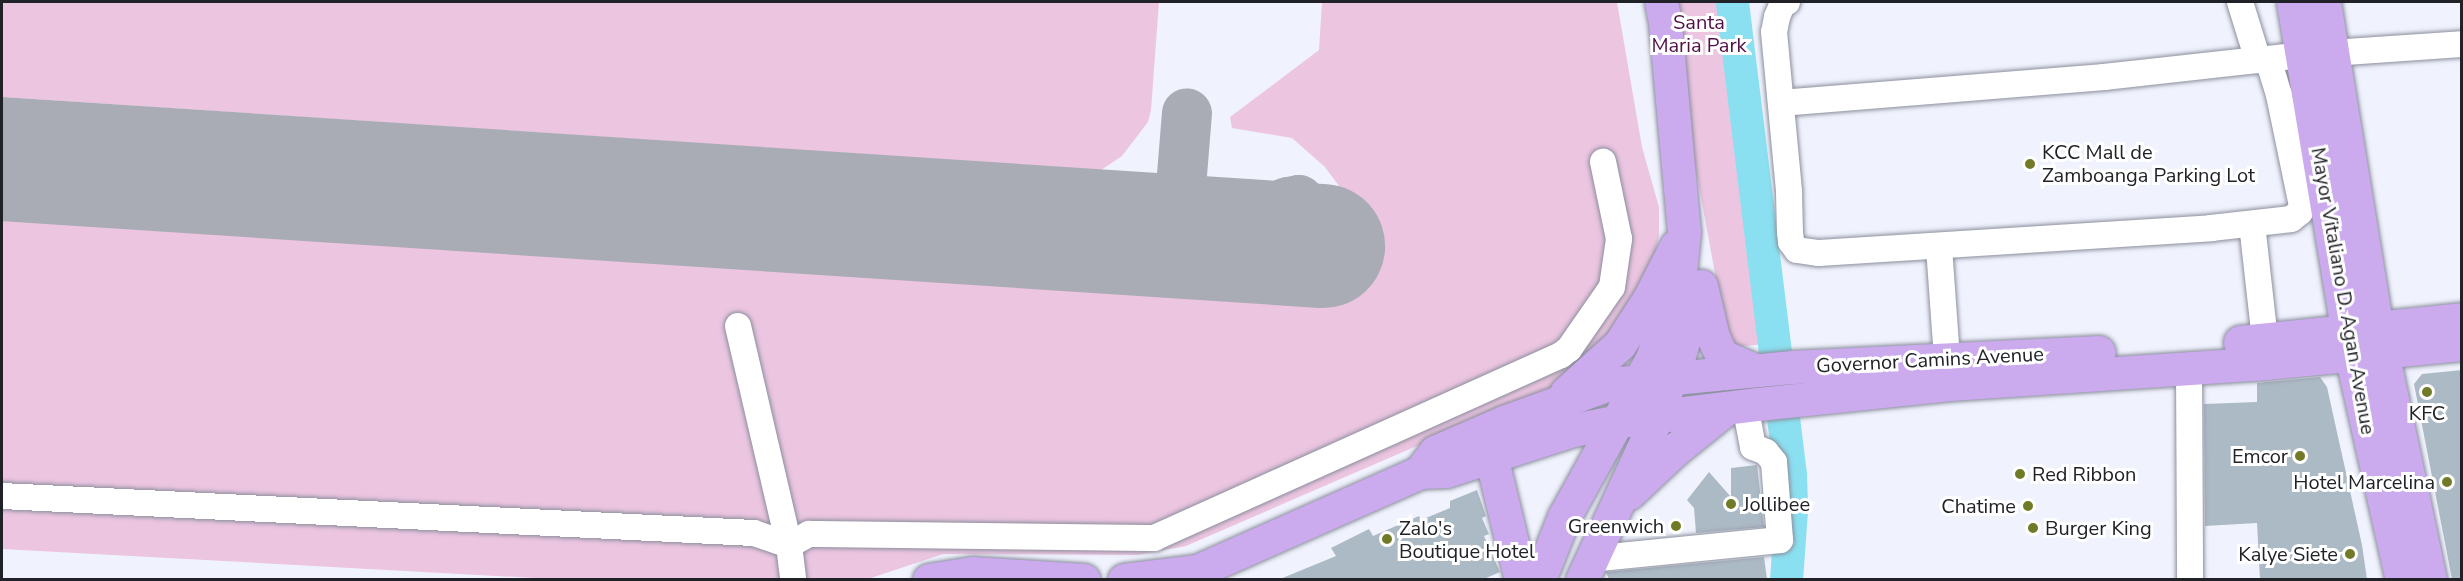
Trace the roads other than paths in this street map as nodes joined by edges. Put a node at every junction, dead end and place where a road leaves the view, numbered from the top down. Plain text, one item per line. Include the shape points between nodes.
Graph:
1 (1661, 2) edge
2 (1787, 2) edge
3 (2240, 2) edge
4 (2293, 2) edge
5 (2324, 2) edge
6 (2462, 44) edge
7 (2317, 54) junction
8 (2263, 60) junction
9 (1781, 103) junction
10 (1603, 162) dead end
11 (2252, 224) junction
12 (1684, 231) junction
13 (1939, 247) junction
14 (1700, 283) junction
15 (2462, 319) edge
16 (738, 326) dead end
17 (2265, 340) junction
18 (2364, 341) junction
19 (2462, 345) edge
20 (1947, 359) junction
21 (2189, 369) junction
22 (1755, 370) junction
23 (1656, 379) junction
24 (1554, 404) junction
25 (1744, 406) junction
26 (1656, 416) junction
27 (1619, 421) junction
28 (1491, 456) junction
29 (1420, 472) junction
30 (2, 496) edge
31 (1609, 518) junction
32 (789, 545) junction
33 (1586, 569) edge
34 (1198, 575) edge
35 (793, 579) edge
36 (928, 579) edge
37 (1084, 579) edge
38 (1124, 579) edge
39 (1521, 579) edge
40 (1539, 579) edge
41 (2190, 579) edge
42 (2402, 579) edge
43 (2430, 579) edge

1 - 12 main road
2 - 9 lane via 1776,17 1774,32
3 - 8 lane
4 - 7 main road, Mayor Vitaliano D. Agan Avenue
5 - 7 main road, Mayor Vitaliano D. Agan Avenue
6 - 7 lane
7 - 8 lane
7 - 18 main road, Mayor Vitaliano D. Agan Avenue
8 - 9 lane
8 - 11 lane via 2279,94 2302,206 2291,219
9 - 13 lane via 1791,242 1797,250 1819,253
10 - 32 lane via 1619,239 1612,287 1561,355 1154,538 809,534
11 - 13 lane
11 - 17 lane
12 - 14 main road
12 - 23 main road via 1678,294
12 - 24 main road via 1620,344
13 - 20 lane
14 - 22 main road via 1713,337 1722,356
14 - 23 main road
15 - 18 main road, Governor Camins Avenue
16 - 32 lane
17 - 18 main road, Governor Camins Avenue
17 - 20 main road, Governor Camins Avenue
18 - 19 main road, Governor Camins Avenue
18 - 21 main road, Governor Camins Avenue
18 - 42 main road, Mayor Vitaliano D. Agan Avenue
18 - 43 main road, Mayor Vitaliano D. Agan Avenue
20 - 22 main road, Governor Camins Avenue
21 - 25 main road, Governor Camins Avenue via 1950,384
21 - 41 lane
22 - 23 main road, Governor Camins Avenue
23 - 24 main road, Governor Camins Avenue via 1609,384
23 - 26 main road
23 - 27 main road
24 - 29 main road, Governor Camins Avenue via 1435,452
25 - 26 main road, Governor Camins Avenue
25 - 31 main road via 1657,467
25 - 33 lane via 1753,447 1766,452 1774,462 1780,540
26 - 27 main road, Governor Camins Avenue
26 - 31 main road
27 - 28 main road, Governor Camins Avenue via 1573,430
27 - 40 main road via 1564,518
28 - 29 main road, Governor Camins Avenue via 1446,471
28 - 39 main road
29 - 34 main road, Governor Camins Avenue
30 - 32 lane via 754,532
31 - 33 main road
32 - 35 lane
34 - 38 main road, Governor Camins Avenue
36 - 37 main road via 972,573

